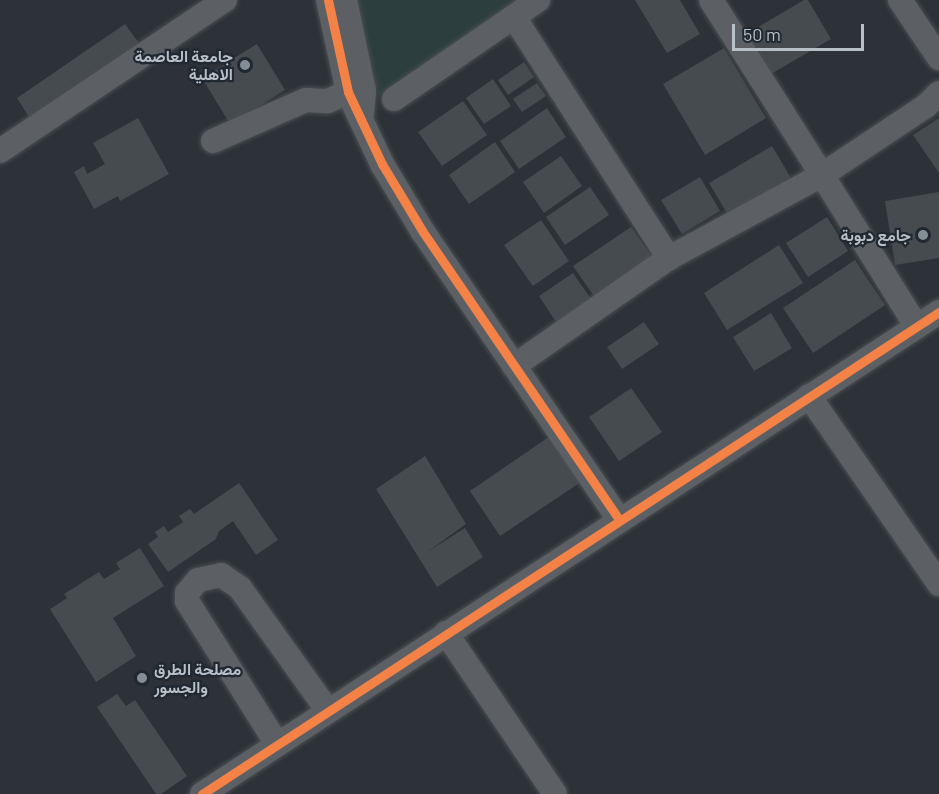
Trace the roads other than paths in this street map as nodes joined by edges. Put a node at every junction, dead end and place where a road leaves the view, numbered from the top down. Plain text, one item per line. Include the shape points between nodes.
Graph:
1 (225, 0) edge
2 (328, 0) edge
3 (345, 0) edge
4 (538, 0) edge
5 (711, 0) edge
6 (900, 0) edge
7 (513, 17) junction
8 (939, 58) edge
9 (348, 93) junction
10 (939, 93) edge
11 (394, 99) dead end
12 (361, 119) junction
13 (213, 141) dead end
14 (0, 151) edge
15 (822, 175) junction
16 (669, 258) junction
17 (939, 312) edge
18 (917, 327) junction
19 (514, 366) junction
20 (809, 396) junction
21 (619, 519) junction
22 (939, 584) edge
23 (446, 633) junction
24 (328, 711) junction
25 (277, 744) junction
26 (202, 794) edge
27 (555, 794) edge

1 - 14 street
2 - 9 street
3 - 12 street via 364,91
4 - 7 street
5 - 15 street
6 - 8 street
7 - 11 street
7 - 16 street
9 - 12 street
9 - 13 street via 328,101 306,100
10 - 15 street via 926,106
12 - 19 street via 399,195
15 - 16 street
15 - 18 street
16 - 19 street
17 - 18 street
18 - 20 street
19 - 21 street
20 - 21 street
20 - 22 street
21 - 23 street
23 - 24 street
23 - 27 street
24 - 25 street
24 - 25 street via 240,588 221,575 198,580 187,593 187,601
25 - 26 street

